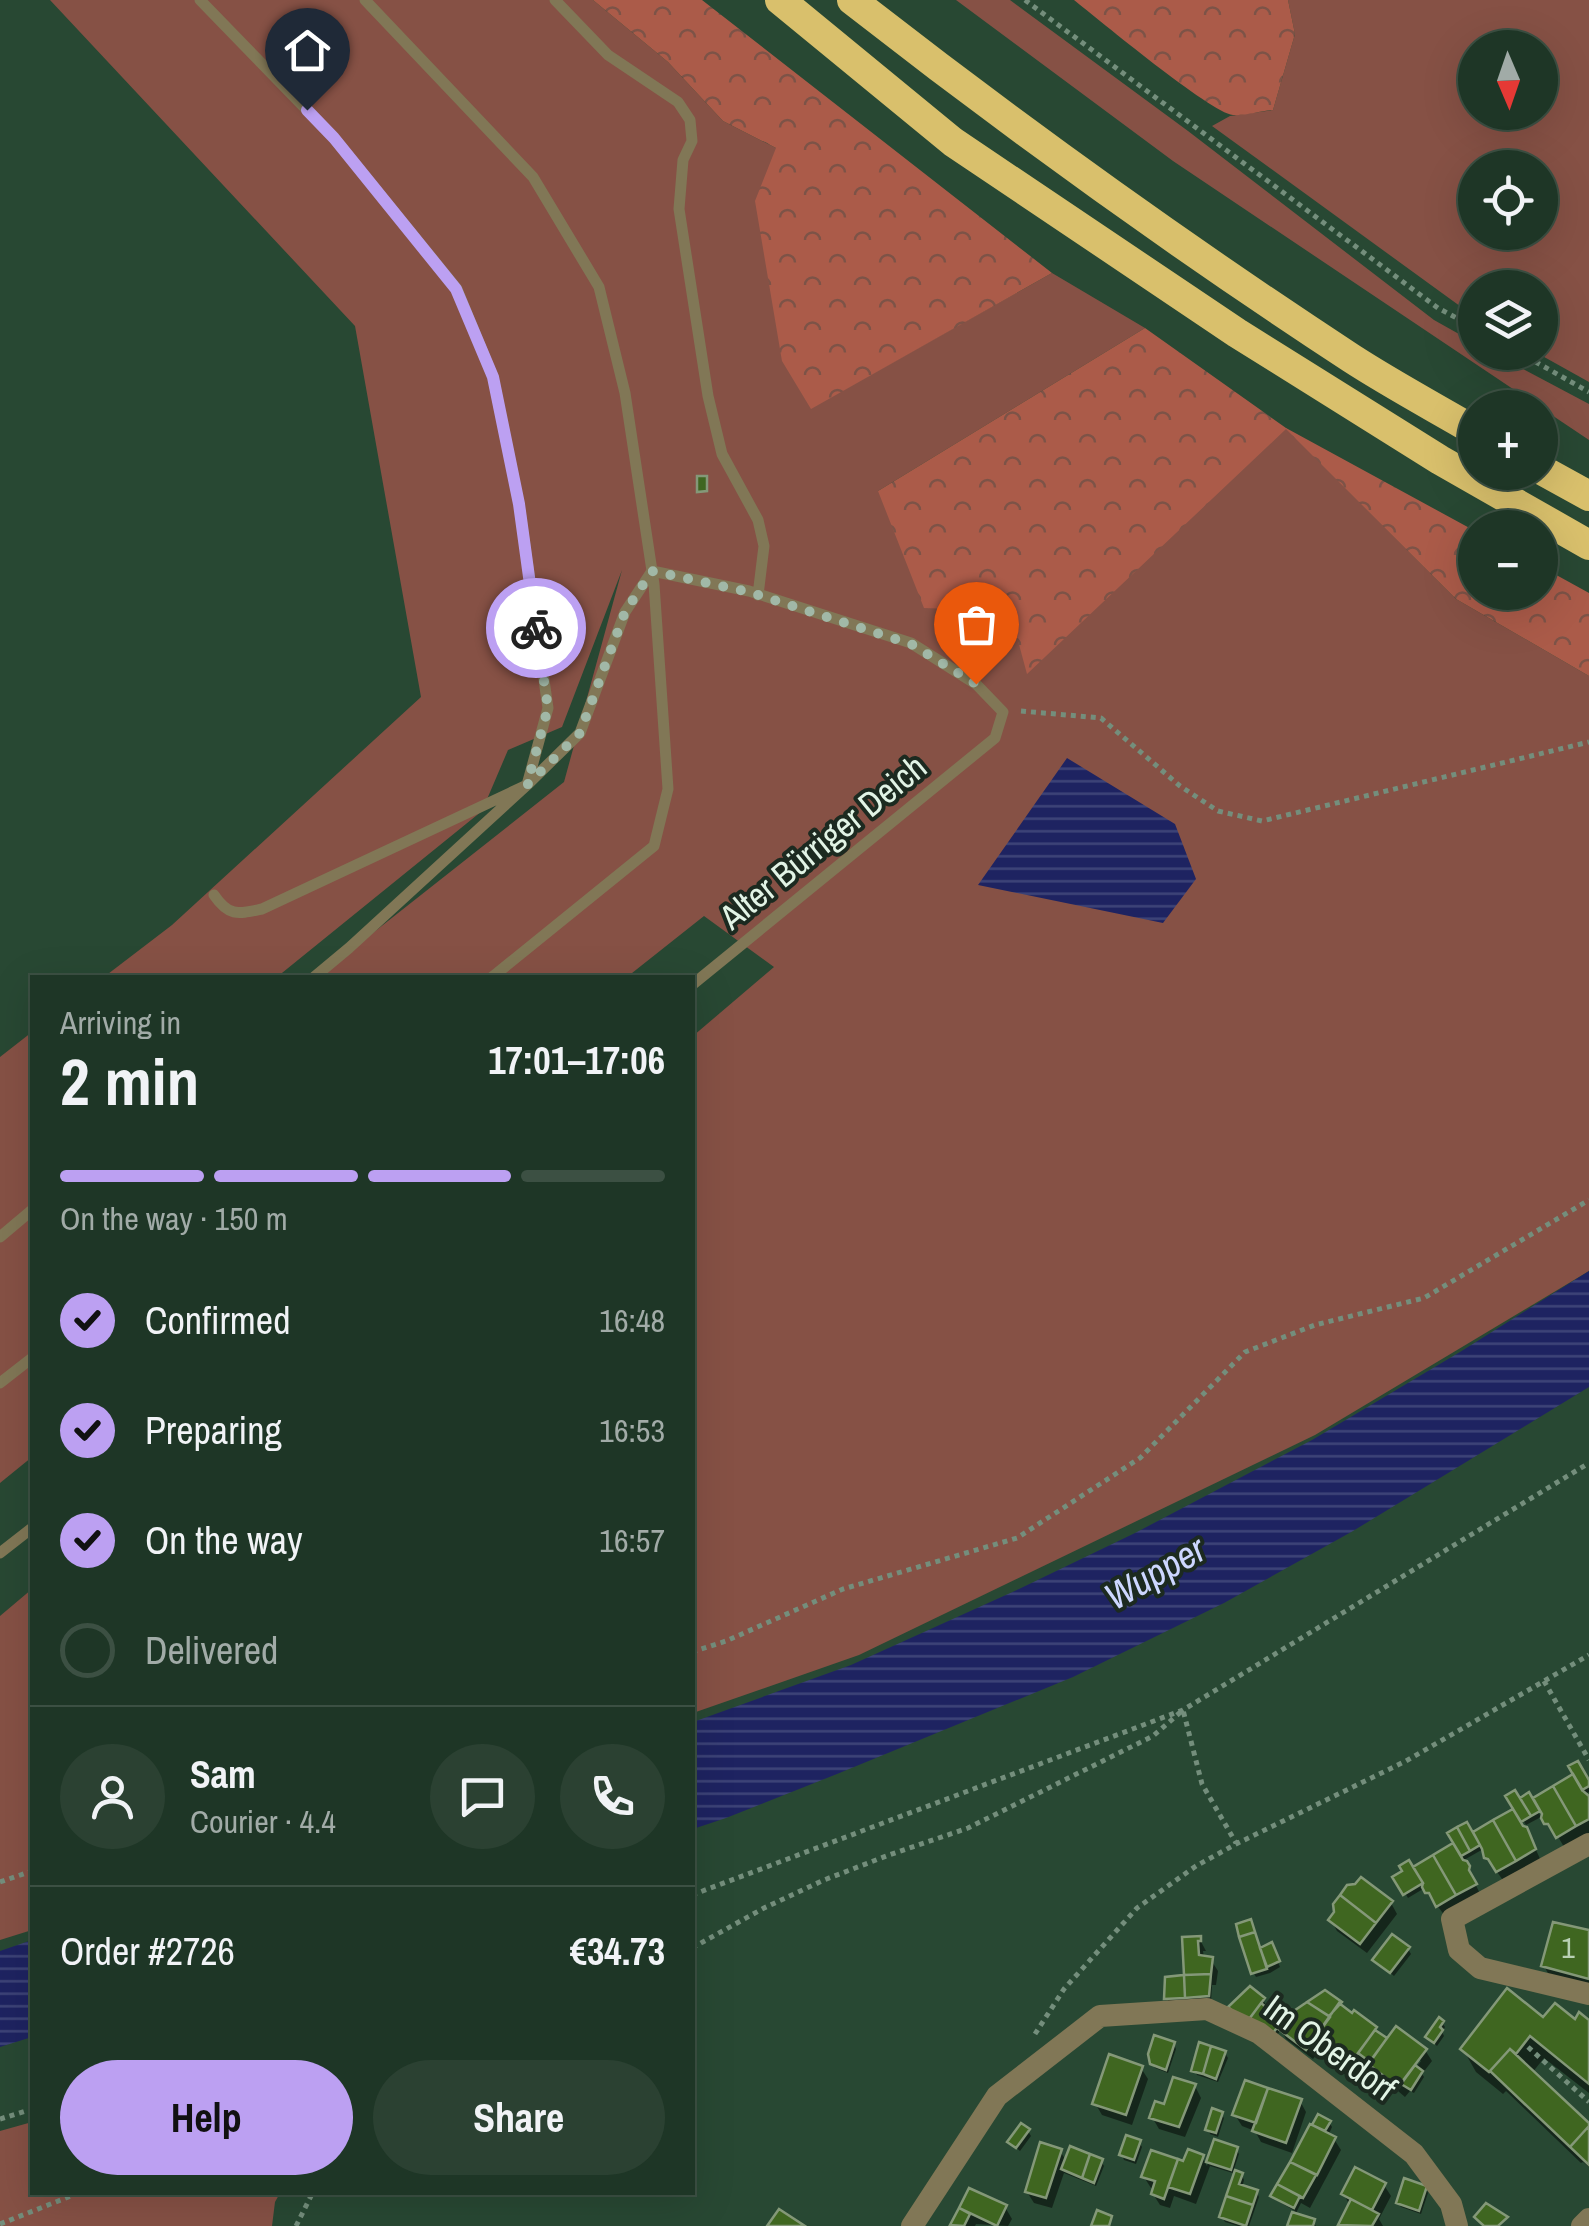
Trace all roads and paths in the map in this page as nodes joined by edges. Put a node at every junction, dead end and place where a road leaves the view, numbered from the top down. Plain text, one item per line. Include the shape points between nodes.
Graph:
1 (200, 0) edge
2 (365, 0) edge
3 (555, 0) edge
4 (780, 0) edge
5 (852, 0) edge
6 (1026, 0) edge
7 (1458, 319) edge
8 (1550, 370) edge
9 (1589, 392) edge
10 (1458, 421) edge
11 (1558, 479) edge
12 (1589, 496) edge
13 (1589, 545) edge
14 (652, 571) junction
15 (758, 594) junction
16 (1003, 712) junction
17 (1589, 742) edge
18 (527, 785) junction
19 (214, 895) dead end
20 (317, 975) edge
21 (495, 975) edge
22 (695, 983) edge
23 (1589, 1200) edge
24 (30, 1212) edge
25 (0, 1237) edge
26 (30, 1360) edge
27 (0, 1383) edge
28 (1589, 1463) edge
29 (30, 1530) edge
30 (0, 1553) edge
31 (695, 1651) edge
32 (1589, 1655) edge
33 (1544, 1681) junction
34 (1182, 1710) junction
35 (1589, 1760) edge
36 (1236, 1844) junction
37 (1589, 1844) edge
38 (30, 1872) edge
39 (0, 1882) edge
40 (695, 1894) edge
41 (695, 1946) edge
42 (1589, 1994) edge
43 (1035, 2035) dead end
44 (1528, 2047) dead end
45 (1589, 2102) edge
46 (30, 2110) edge
47 (0, 2120) edge
48 (73, 2195) edge
49 (311, 2195) edge
50 (1589, 2219) edge
51 (0, 2224) edge
52 (296, 2226) edge
53 (912, 2226) edge
54 (1457, 2226) edge
55 (1582, 2226) edge

1 - 18 lane via 334,138 456,289 493,377 548,708
2 - 14 lane via 534,177 599,287 625,393
3 - 15 lane via 608,55 678,102 690,120 680,209 722,454 758,520 764,546
4 - 13 highway via 984,163 1237,333
5 - 10 highway via 1160,229 1354,360
6 - 7 path
8 - 9 path
11 - 12 highway
14 - 15 lane
14 - 18 lane via 625,612 580,733
14 - 21 lane via 668,789 654,846
15 - 16 lane via 911,644 976,684
16 - 17 path via 1101,718 1218,811 1262,821
16 - 22 lane, Alter Bürriger Deich via 995,738
18 - 19 lane via 262,909 238,914
18 - 20 lane
23 - 31 path via 1424,1298 1315,1325 1246,1352 1140,1458 1017,1538 844,1589
24 - 25 lane
26 - 27 lane
28 - 34 path
29 - 30 lane
32 - 33 path
33 - 35 path
33 - 36 path via 1406,1761
34 - 36 path via 1202,1784
34 - 40 path
34 - 41 path via 1153,1736 968,1828 824,1880
36 - 43 path via 1137,1908 1064,1990
37 - 42 street via 1452,1919 1459,1950 1480,1968
38 - 39 path
44 - 45 path
46 - 47 path
48 - 51 path
49 - 52 path
50 - 55 street
53 - 54 street, Im Oberdorf via 996,2096 1100,2016 1207,2009 1259,2034 1414,2154 1451,2204

